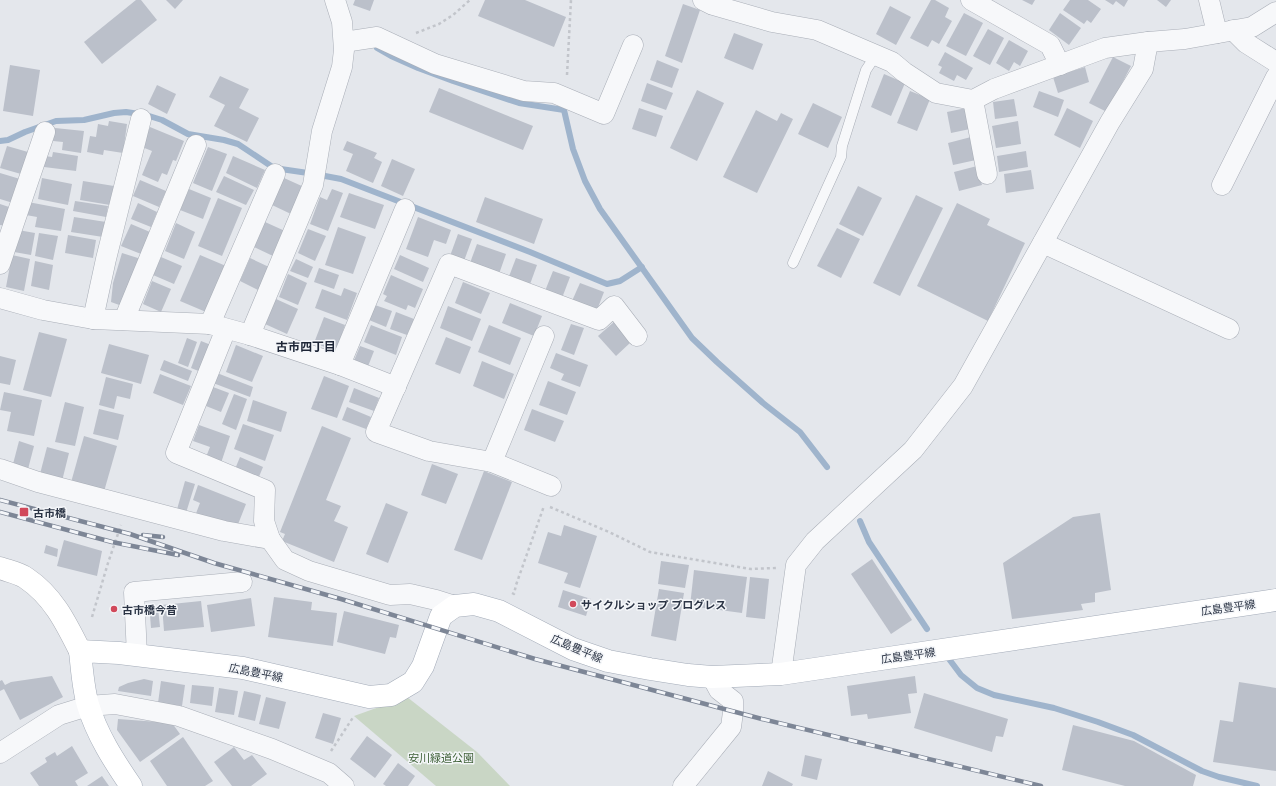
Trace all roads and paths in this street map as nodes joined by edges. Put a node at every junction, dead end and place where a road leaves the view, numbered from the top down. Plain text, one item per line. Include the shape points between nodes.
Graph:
1 (335, 0) edge
2 (571, 0) edge
3 (703, 0) edge
4 (971, 0) edge
5 (1210, 0) edge
6 (1276, 12) edge
7 (1225, 31) junction
8 (344, 42) junction
9 (1148, 42) junction
10 (633, 45) dead end
11 (876, 55) junction
12 (1276, 62) edge
13 (1060, 65) junction
14 (1276, 77) edge
15 (568, 99) junction
16 (973, 100) junction
17 (141, 119) dead end
18 (45, 132) dead end
19 (196, 145) dead end
20 (275, 174) dead end
21 (987, 174) dead end
22 (1222, 185) dead end
23 (406, 209) dead end
24 (1043, 243) junction
25 (793, 263) dead end
26 (0, 264) edge
27 (0, 298) edge
28 (93, 319) junction
29 (124, 320) junction
30 (218, 326) junction
31 (1229, 329) dead end
32 (250, 336) junction
33 (544, 336) dead end
34 (637, 336) dead end
35 (340, 366) junction
36 (396, 387) junction
37 (492, 462) junction
38 (0, 469) edge
39 (551, 486) dead end
40 (123, 518) dead end
41 (270, 539) junction
42 (796, 565) junction
43 (0, 568) edge
44 (242, 582) dead end
45 (514, 594) dead end
46 (1276, 600) edge
47 (455, 606) junction
48 (92, 617) dead end
49 (80, 651) junction
50 (136, 656) junction
51 (781, 674) junction
52 (712, 677) junction
53 (88, 706) junction
54 (354, 716) dead end
55 (0, 753) edge
56 (320, 768) junction
57 (131, 786) edge
58 (344, 786) edge
59 (683, 786) edge

1 - 8 street via 342,22
2 - 15 path
3 - 11 street via 772,22 816,30
4 - 13 street via 1050,46
5 - 7 street
6 - 7 street via 1252,27
7 - 9 street via 1185,39
7 - 12 street
8 - 15 street via 377,37 434,64 524,91 554,93
8 - 32 street via 342,67 322,131 313,185
9 - 13 street via 1105,48
9 - 24 street via 1143,69 1110,122
10 - 15 street via 604,114
11 - 16 street via 892,62 936,93
11 - 25 lane via 866,70 842,146 841,157
13 - 16 street via 994,89
14 - 22 street
16 - 21 street
17 - 28 street
18 - 26 street
19 - 29 street
20 - 30 street
23 - 35 street
24 - 31 street
24 - 42 street via 959,392 914,450 815,540
27 - 28 street via 43,310
28 - 29 street
29 - 30 street
30 - 32 street
30 - 41 street via 176,453 265,490 264,521
32 - 35 street
33 - 37 street
34 - 36 street via 614,306 599,320 449,264
35 - 36 street
36 - 37 street via 376,432 429,451
37 - 39 street
38 - 41 street via 38,482 210,527
40 - 48 path
41 - 47 street via 285,560 309,571 390,595 410,594
42 - 45 path via 751,569 650,552 544,505
42 - 51 street
43 - 49 main road via 25,577 45,593 62,617
44 - 50 street via 134,592
46 - 51 main road, 広島豊平線
47 - 50 main road, 広島豊平線 via 441,616 423,666 412,682 391,695 369,697 243,668
47 - 52 main road, 広島豊平線 via 474,604 499,611 573,649 608,662
49 - 50 main road, 広島豊平線
49 - 53 main road
51 - 52 main road, 広島豊平線
52 - 59 street via 719,690 733,701 731,727
53 - 55 street via 59,715
53 - 56 street via 115,704 179,716
53 - 57 main road via 101,737
54 - 56 path
56 - 58 street

